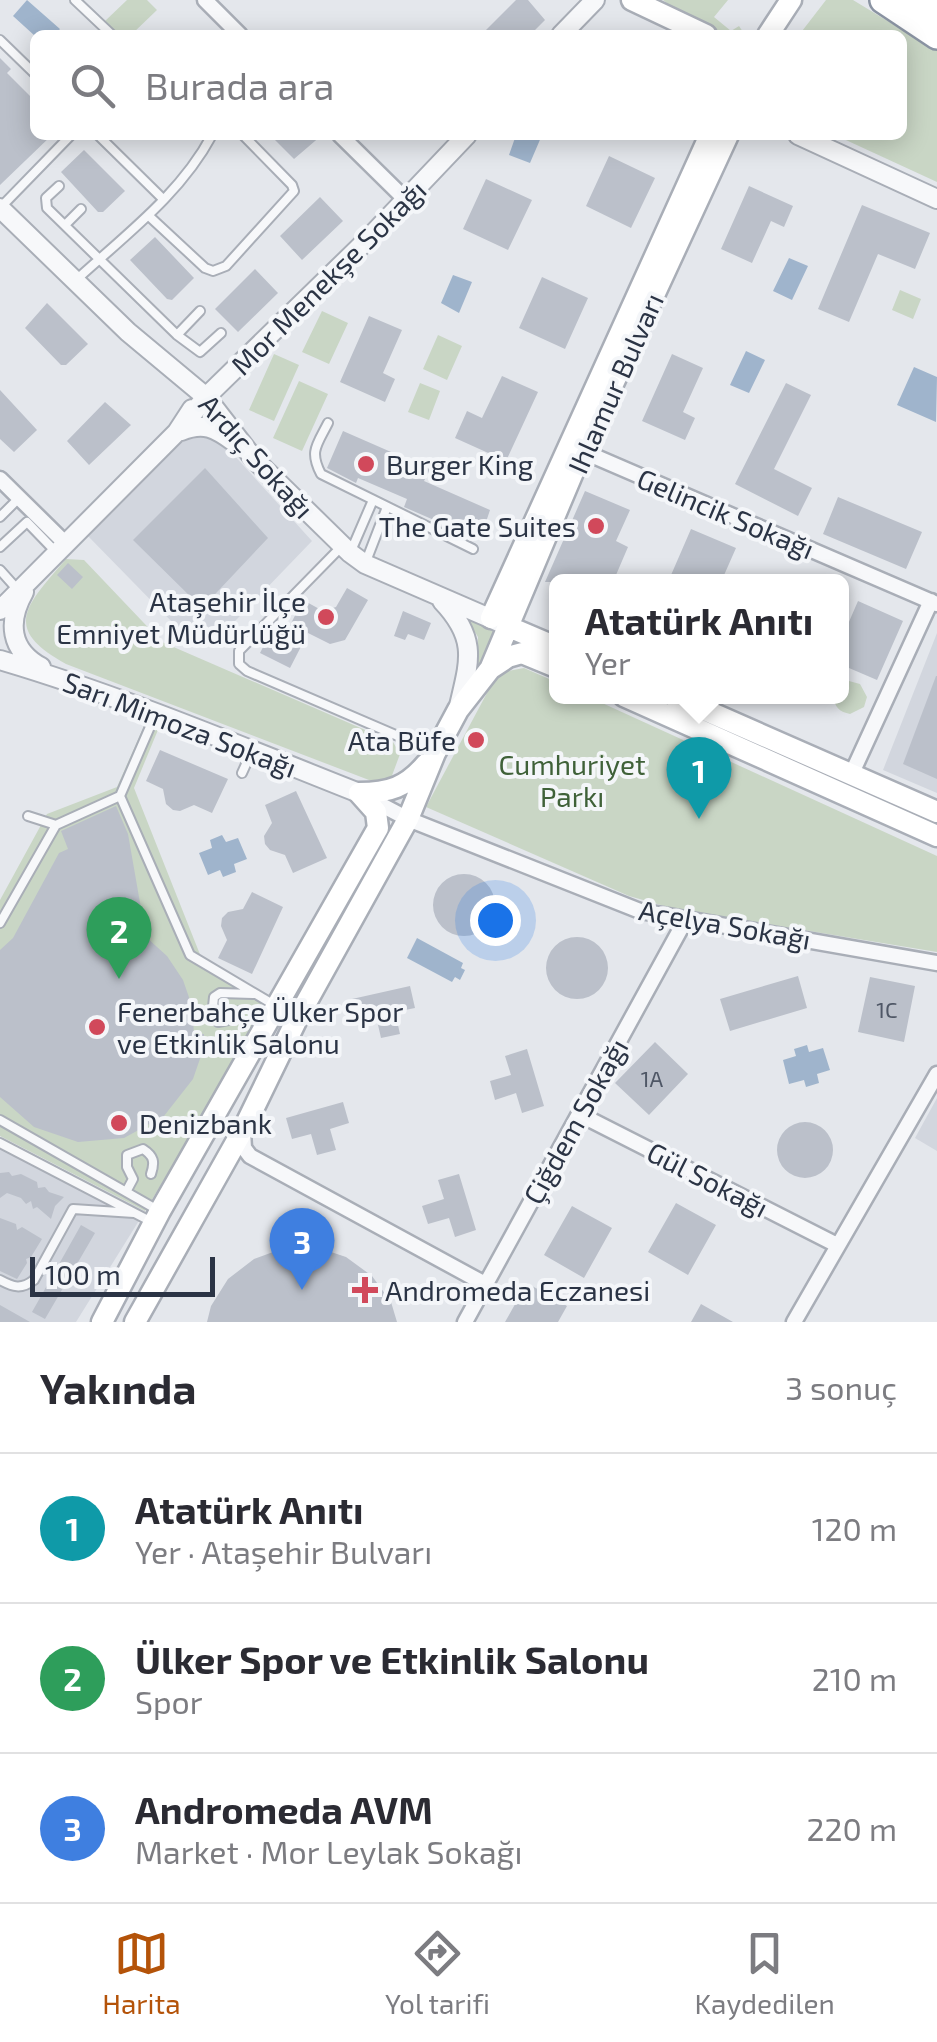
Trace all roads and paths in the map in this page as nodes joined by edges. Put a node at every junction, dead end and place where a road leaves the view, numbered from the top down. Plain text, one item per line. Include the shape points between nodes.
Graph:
1 (75, 0) edge
2 (205, 0) edge
3 (595, 0) edge
4 (632, 0) edge
5 (792, 0) edge
6 (883, 0) edge
7 (918, 0) edge
8 (937, 13) edge
9 (107, 30) edge
10 (235, 30) edge
11 (566, 30) edge
12 (695, 30) edge
13 (769, 30) edge
14 (937, 36) edge
15 (0, 40) edge
16 (30, 69) edge
17 (67, 140) edge
18 (103, 140) edge
19 (209, 140) edge
20 (248, 140) edge
21 (345, 140) edge
22 (462, 140) edge
23 (723, 140) edge
24 (809, 140) edge
25 (831, 140) edge
26 (58, 186) dead end
27 (937, 188) edge
28 (163, 199) junction
29 (937, 199) edge
30 (406, 200) junction
31 (0, 208) edge
32 (80, 209) dead end
33 (150, 217) junction
34 (64, 225) junction
35 (99, 259) junction
36 (75, 281) junction
37 (200, 311) dead end
38 (221, 334) dead end
39 (177, 335) junction
40 (184, 380) junction
41 (206, 397) junction
42 (328, 423) dead end
43 (183, 425) junction
44 (576, 448) junction
45 (250, 454) junction
46 (0, 479) edge
47 (19, 498) junction
48 (373, 500) junction
49 (386, 507) junction
50 (0, 517) edge
51 (0, 547) edge
52 (60, 548) junction
53 (473, 549) dead end
54 (352, 554) junction
55 (0, 570) edge
56 (35, 573) junction
57 (18, 591) junction
58 (439, 597) junction
59 (934, 603) edge
60 (0, 610) edge
61 (500, 623) junction
62 (549, 644) edge
63 (0, 660) edge
64 (549, 664) edge
65 (490, 669) junction
66 (64, 679) junction
67 (642, 704) edge
68 (692, 704) edge
69 (458, 710) junction
70 (156, 713) junction
71 (252, 751) junction
72 (436, 753) junction
73 (242, 773) dead end
74 (852, 773) junction
75 (359, 793) junction
76 (120, 796) junction
77 (937, 812) edge
78 (28, 816) dead end
79 (408, 819) junction
80 (56, 825) junction
81 (937, 836) edge
82 (686, 920) junction
83 (0, 923) edge
84 (937, 963) edge
85 (258, 994) junction
86 (276, 1006) junction
87 (240, 1011) dead end
88 (937, 1074) edge
89 (579, 1114) junction
90 (0, 1120) edge
91 (244, 1128) junction
92 (0, 1144) edge
93 (151, 1174) dead end
94 (84, 1187) junction
95 (126, 1192) junction
96 (72, 1210) junction
97 (134, 1213) junction
98 (157, 1218) junction
99 (836, 1245) junction
100 (0, 1280) edge
101 (485, 1284) junction
102 (102, 1322) edge
103 (136, 1322) edge
104 (464, 1322) edge
105 (794, 1322) edge

1 - 9 lane
2 - 10 street
3 - 11 street
4 - 12 main road
5 - 13 main road
6 - 14 highway
7 - 8 highway
15 - 16 lane
17 - 31 lane
18 - 28 lane
19 - 28 lane
20 - 33 lane via 294,191 226,266 204,268
21 - 30 street
22 - 30 street, Mor Menekşe Sokağı
23 - 44 main road, Ihlamur Bulvarı
24 - 29 street
25 - 27 street
26 - 34 lane via 45,202
28 - 33 lane
30 - 41 street, Mor Menekşe Sokağı
31 - 36 street, Ardıç Sokağı
32 - 34 lane
33 - 35 lane
34 - 35 lane
35 - 36 lane
35 - 39 lane
36 - 40 street, Ardıç Sokağı
37 - 39 lane
38 - 39 lane via 200,352
40 - 41 street, Ardıç Sokağı
40 - 43 street via 192,402
41 - 43 street, Mor Menekşe Sokağı
41 - 45 street, Ardıç Sokağı
42 - 48 lane via 314,451 321,474
43 - 45 street via 214,428
43 - 52 street, Mor Menekşe Sokağı
44 - 59 street, Gelincik Sokağı
44 - 61 main road, Ihlamur Bulvarı
45 - 54 street, Ardıç Sokağı
46 - 47 street
47 - 50 lane
47 - 52 street
48 - 49 lane
48 - 54 lane
49 - 53 lane
49 - 54 lane
51 - 52 lane via 26,522
52 - 56 street, Mor Menekşe Sokağı
54 - 58 street, Ardıç Sokağı
54 - 72 lane via 239,650 240,664
55 - 57 lane
56 - 57 street, Mor Menekşe Sokağı
56 - 66 street via 16,605 16,642 24,658
57 - 60 street, Mor Menekşe Sokağı
58 - 61 street, Ardıç Sokağı
58 - 69 street via 457,616 470,647
59 - 74 street
61 - 62 main road
61 - 65 main road, Ihlamur Bulvarı
63 - 66 street, Sarı Mimoza Sokağı
64 - 65 main road via 522,653
65 - 69 main road
66 - 70 street, Sarı Mimoza Sokağı
67 - 81 main road
68 - 74 main road
69 - 72 main road
70 - 71 street, Sarı Mimoza Sokağı
70 - 76 lane
71 - 73 lane
71 - 75 street, Sarı Mimoza Sokağı
72 - 75 main road via 406,784
72 - 79 main road
74 - 77 main road
75 - 79 street, Açelya Sokağı
75 - 86 main road via 376,812 378,828
76 - 80 lane
76 - 85 lane via 190,955
78 - 80 lane
79 - 82 street, Açelya Sokağı via 640,911
79 - 91 main road via 296,1019
80 - 83 lane
82 - 84 street, Açelya Sokağı
82 - 89 street, Çiğdem Sokağı
85 - 86 lane
85 - 87 lane via 214,997 218,1022
86 - 98 main road
88 - 99 street
89 - 99 street, Gül Sokağı
89 - 101 street, Çiğdem Sokağı
90 - 95 lane
91 - 101 street via 250,1156
91 - 103 main road
92 - 94 lane
93 - 95 lane via 152,1154 134,1150 127,1156 132,1179
94 - 96 lane
94 - 97 lane
95 - 98 lane
96 - 97 lane
96 - 100 lane via 34,1280 14,1288
97 - 98 lane
98 - 102 main road
99 - 105 street
101 - 104 street, Çiğdem Sokağı

